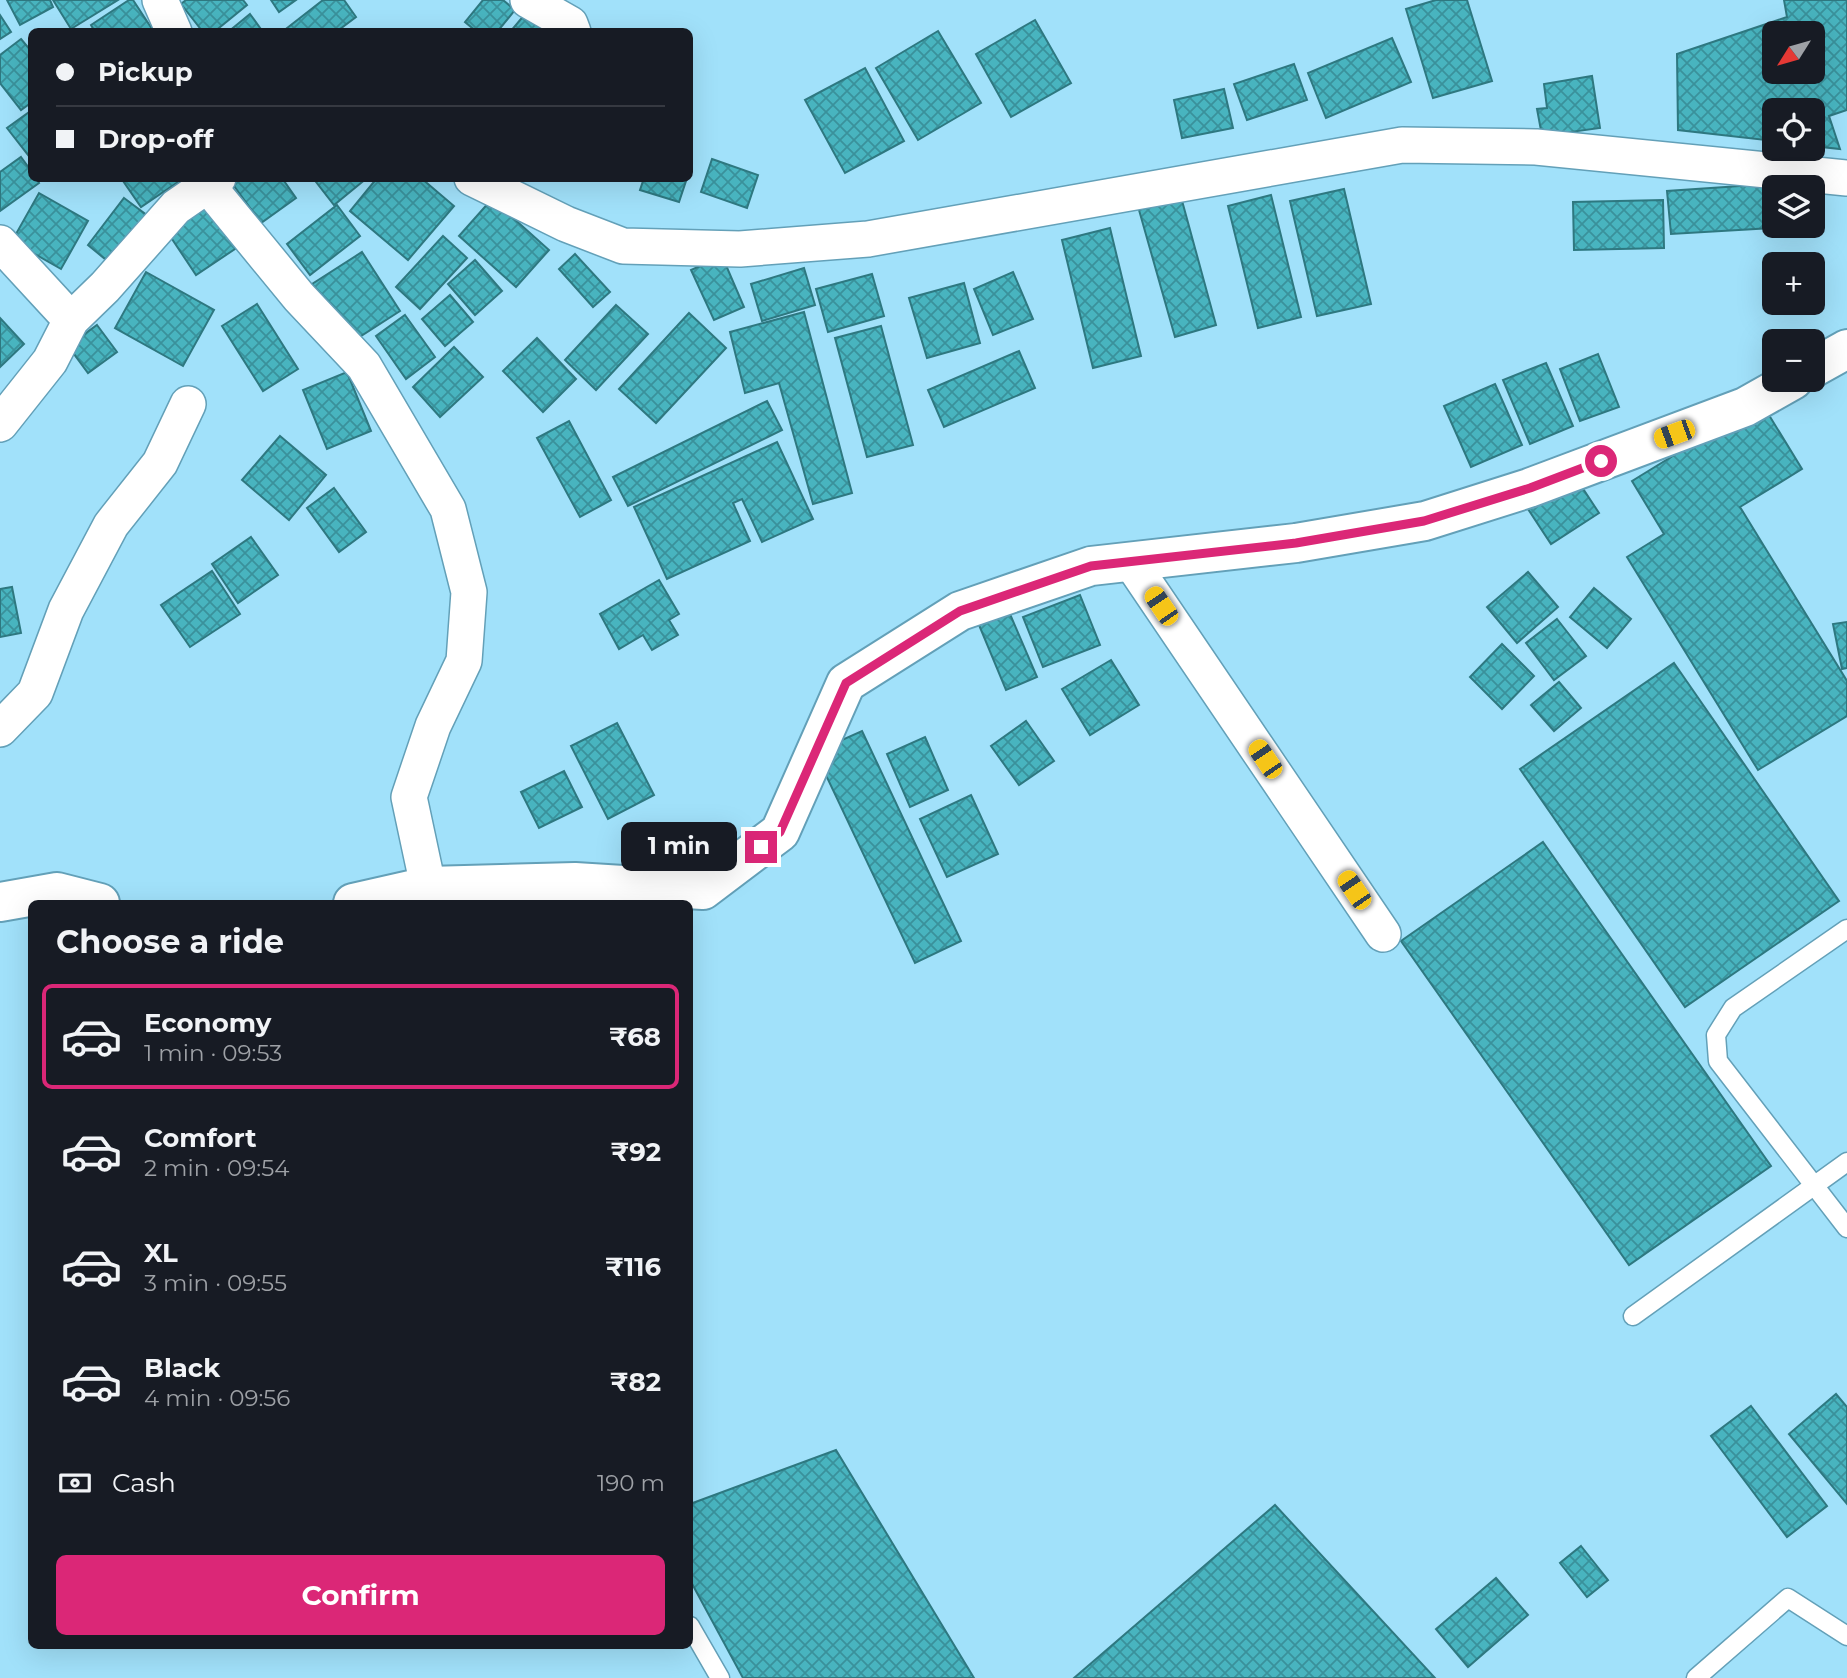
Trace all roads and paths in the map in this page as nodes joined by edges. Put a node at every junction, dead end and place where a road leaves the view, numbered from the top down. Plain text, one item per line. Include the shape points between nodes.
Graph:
1 (160, 0) edge
2 (528, 0) edge
3 (172, 28) edge
4 (572, 28) edge
5 (1847, 178) edge
6 (213, 182) edge
7 (479, 182) edge
8 (0, 243) edge
9 (71, 320) junction
10 (1847, 349) edge
11 (1825, 361) edge
12 (1772, 392) edge
13 (188, 404) dead end
14 (0, 424) edge
15 (1131, 562) junction
16 (0, 729) edge
17 (428, 886) junction
18 (544, 893) edge
19 (88, 900) edge
20 (366, 900) edge
21 (0, 902) edge
22 (1847, 929) edge
23 (1383, 934) dead end
24 (1847, 1163) edge
25 (1814, 1185) junction
26 (1847, 1228) edge
27 (1633, 1316) dead end
28 (693, 1631) edge
29 (1847, 1636) edge
30 (720, 1678) edge
31 (1696, 1678) edge

1 - 3 street
2 - 4 street
5 - 7 street via 1536,147 1402,145 868,239 740,249 623,246
6 - 9 street via 176,207
6 - 17 street via 299,297 364,366 448,509 469,592 464,661 433,726 409,797
8 - 9 street
9 - 14 street via 50,361
10 - 11 street
12 - 15 street via 1745,407 1530,488 1424,521 1296,543
13 - 16 street via 160,463 110,524 66,610 35,692
15 - 18 street via 1091,566 960,611 846,683 780,832 703,890 575,882
15 - 23 street
17 - 18 street
17 - 20 street
19 - 21 street via 57,892
22 - 25 lane via 1733,1008 1716,1035 1717,1061
24 - 25 lane
25 - 26 lane
25 - 27 lane
28 - 30 lane
29 - 31 lane via 1788,1598

